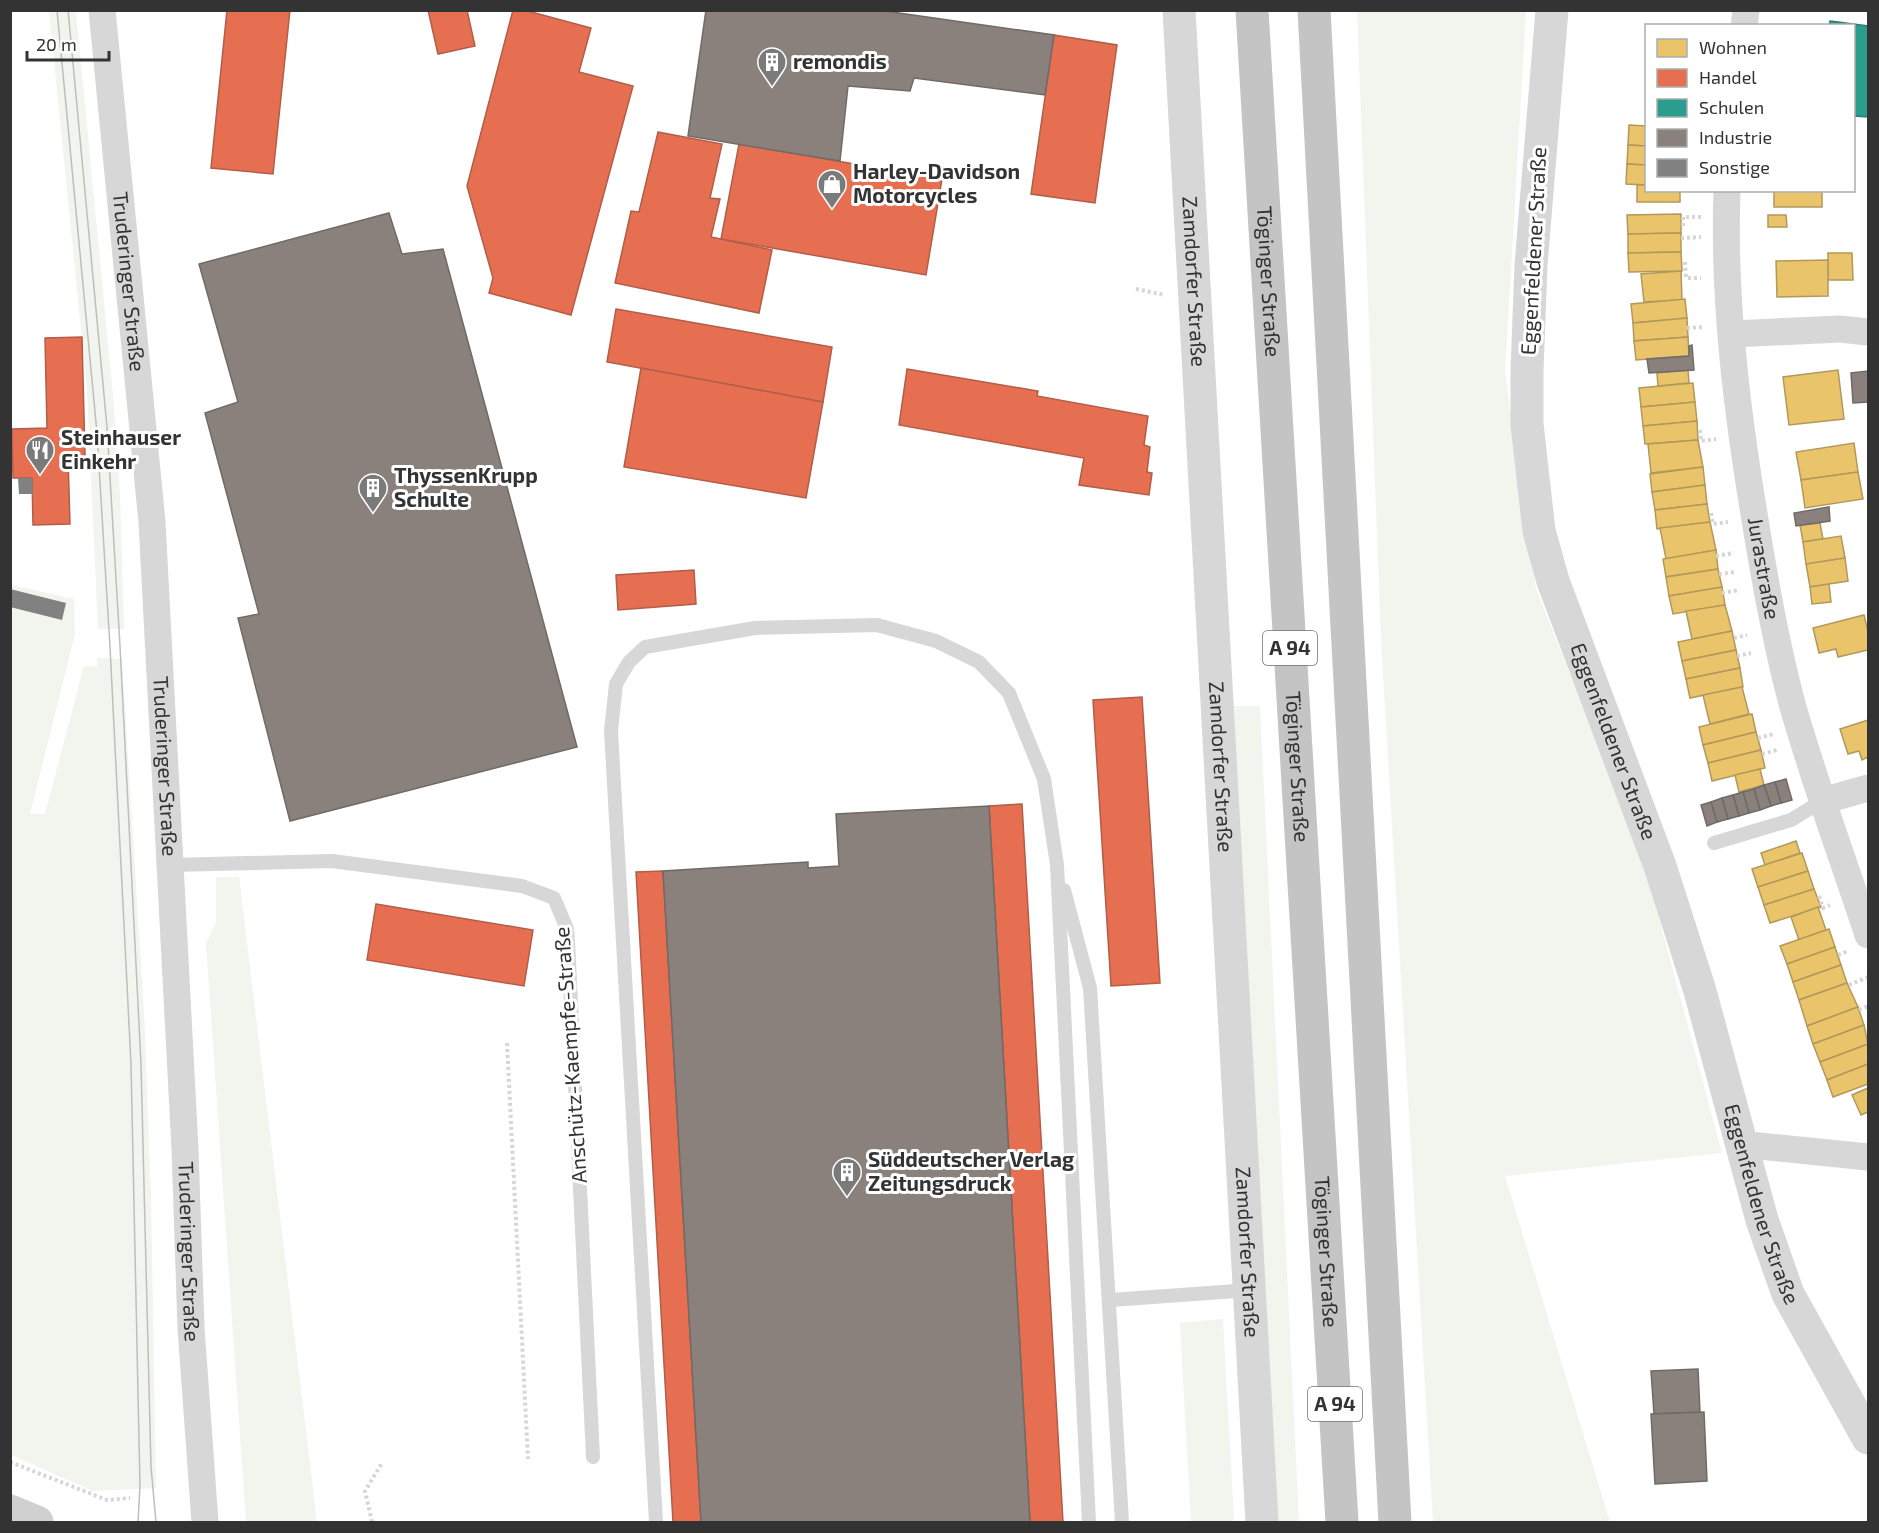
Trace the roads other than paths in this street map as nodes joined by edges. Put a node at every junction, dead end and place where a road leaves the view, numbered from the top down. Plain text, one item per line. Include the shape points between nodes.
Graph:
1 (102, 10) edge
2 (1179, 10) edge
3 (1252, 10) edge
4 (1314, 10) edge
5 (1551, 10) edge
6 (1727, 192) edge
7 (1869, 332) edge
8 (1732, 334) junction
9 (1869, 788) edge
10 (1822, 801) junction
11 (1714, 843) dead end
12 (170, 865) junction
13 (1057, 865) junction
14 (1869, 935) edge
15 (1740, 1144) junction
16 (1869, 1157) edge
17 (1250, 1290) junction
18 (1111, 1300) junction
19 (1869, 1438) edge
20 (593, 1457) dead end
21 (10, 1511) edge
22 (38, 1522) edge
23 (205, 1522) edge
24 (656, 1522) edge
25 (1089, 1522) edge
26 (1122, 1522) edge
27 (1263, 1522) edge
28 (1342, 1522) edge
29 (1395, 1522) edge

1 - 12 street, Truderinger Straße via 152,522
2 - 17 street, Zamdorfer Straße
3 - 28 highway, Töginger Straße / A 94
4 - 29 highway, A 94
5 - 15 street, Eggenfeldener Straße via 1527,371 1527,424 1539,531 1553,581 1660,866 1700,991
6 - 8 street, Jurastraße
7 - 8 street via 1840,329
8 - 10 street, Jurastraße via 1744,456 1768,594 1792,704
9 - 10 street
10 - 11 lane via 1791,820
10 - 14 street, Jurastraße
12 - 20 lane, Anschütz-Kaempfe-Straße via 332,861 522,886 554,898 568,941
12 - 23 street, Truderinger Straße via 191,1318
13 - 18 lane via 1090,988
13 - 24 lane via 1044,779 1009,693 979,662 936,641 877,625 755,628 645,647 629,662 616,684 611,731
13 - 25 lane
15 - 16 street
15 - 19 street, Eggenfeldener Straße via 1788,1294
17 - 18 lane
17 - 27 street, Zamdorfer Straße
18 - 26 lane
21 - 22 main road

